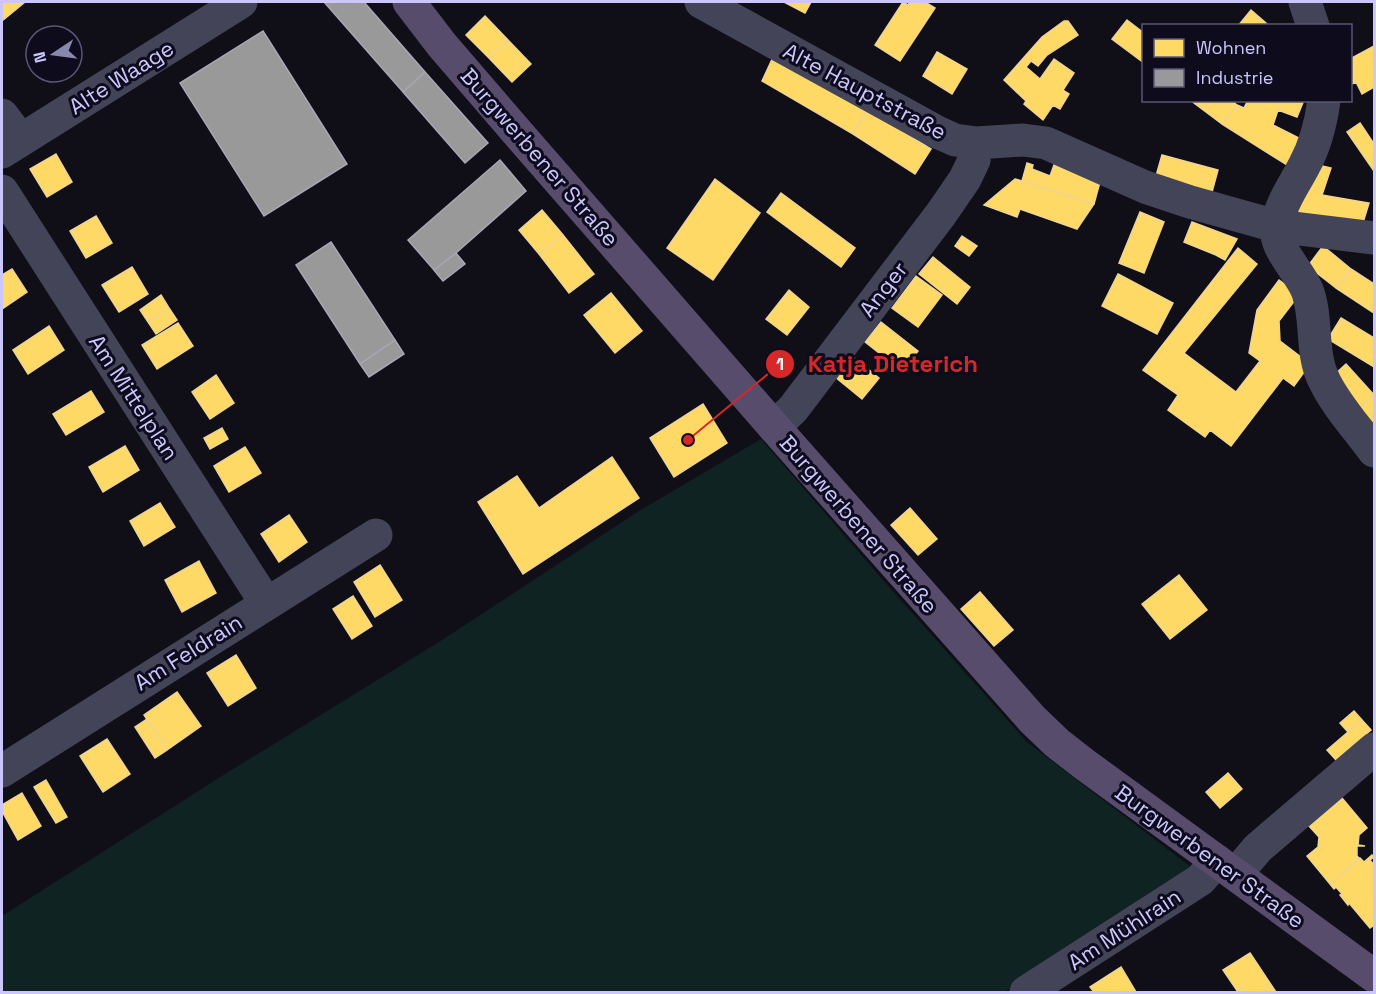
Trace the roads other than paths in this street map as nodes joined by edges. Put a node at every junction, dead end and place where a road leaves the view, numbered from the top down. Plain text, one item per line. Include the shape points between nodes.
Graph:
1 (241, 2) edge
2 (409, 2) edge
3 (701, 2) edge
4 (1305, 2) edge
5 (1312, 24) edge
6 (1324, 102) edge
7 (8, 136) edge
8 (976, 143) junction
9 (2, 190) edge
10 (1276, 226) junction
11 (1374, 237) edge
12 (774, 427) junction
13 (1374, 451) edge
14 (376, 535) dead end
15 (266, 603) junction
16 (1374, 749) edge
17 (2, 771) edge
18 (1226, 868) junction
19 (1374, 976) edge
20 (1026, 993) edge

1 - 7 street, Alte Waage
2 - 12 main road, Burgwerbener Straße
3 - 8 street, Alte Hauptstraße via 937,132
4 - 5 street
6 - 10 street via 1315,140 1287,194
8 - 10 street, Alte Hauptstraße via 1046,143 1145,187
8 - 12 street, Anger via 968,173 941,214 793,409
9 - 15 street, Am Mittelplan
10 - 11 street, Alte Hauptstraße
10 - 13 street via 1277,238 1308,292 1317,362 1324,380
12 - 18 main road, Burgwerbener Straße via 1032,719 1084,764
14 - 15 street, Am Feldrain
15 - 17 street, Am Feldrain
16 - 18 street, Am Mühlrain via 1258,848
18 - 19 main road, Burgwerbener Straße
18 - 20 street, Am Mühlrain via 1200,880

